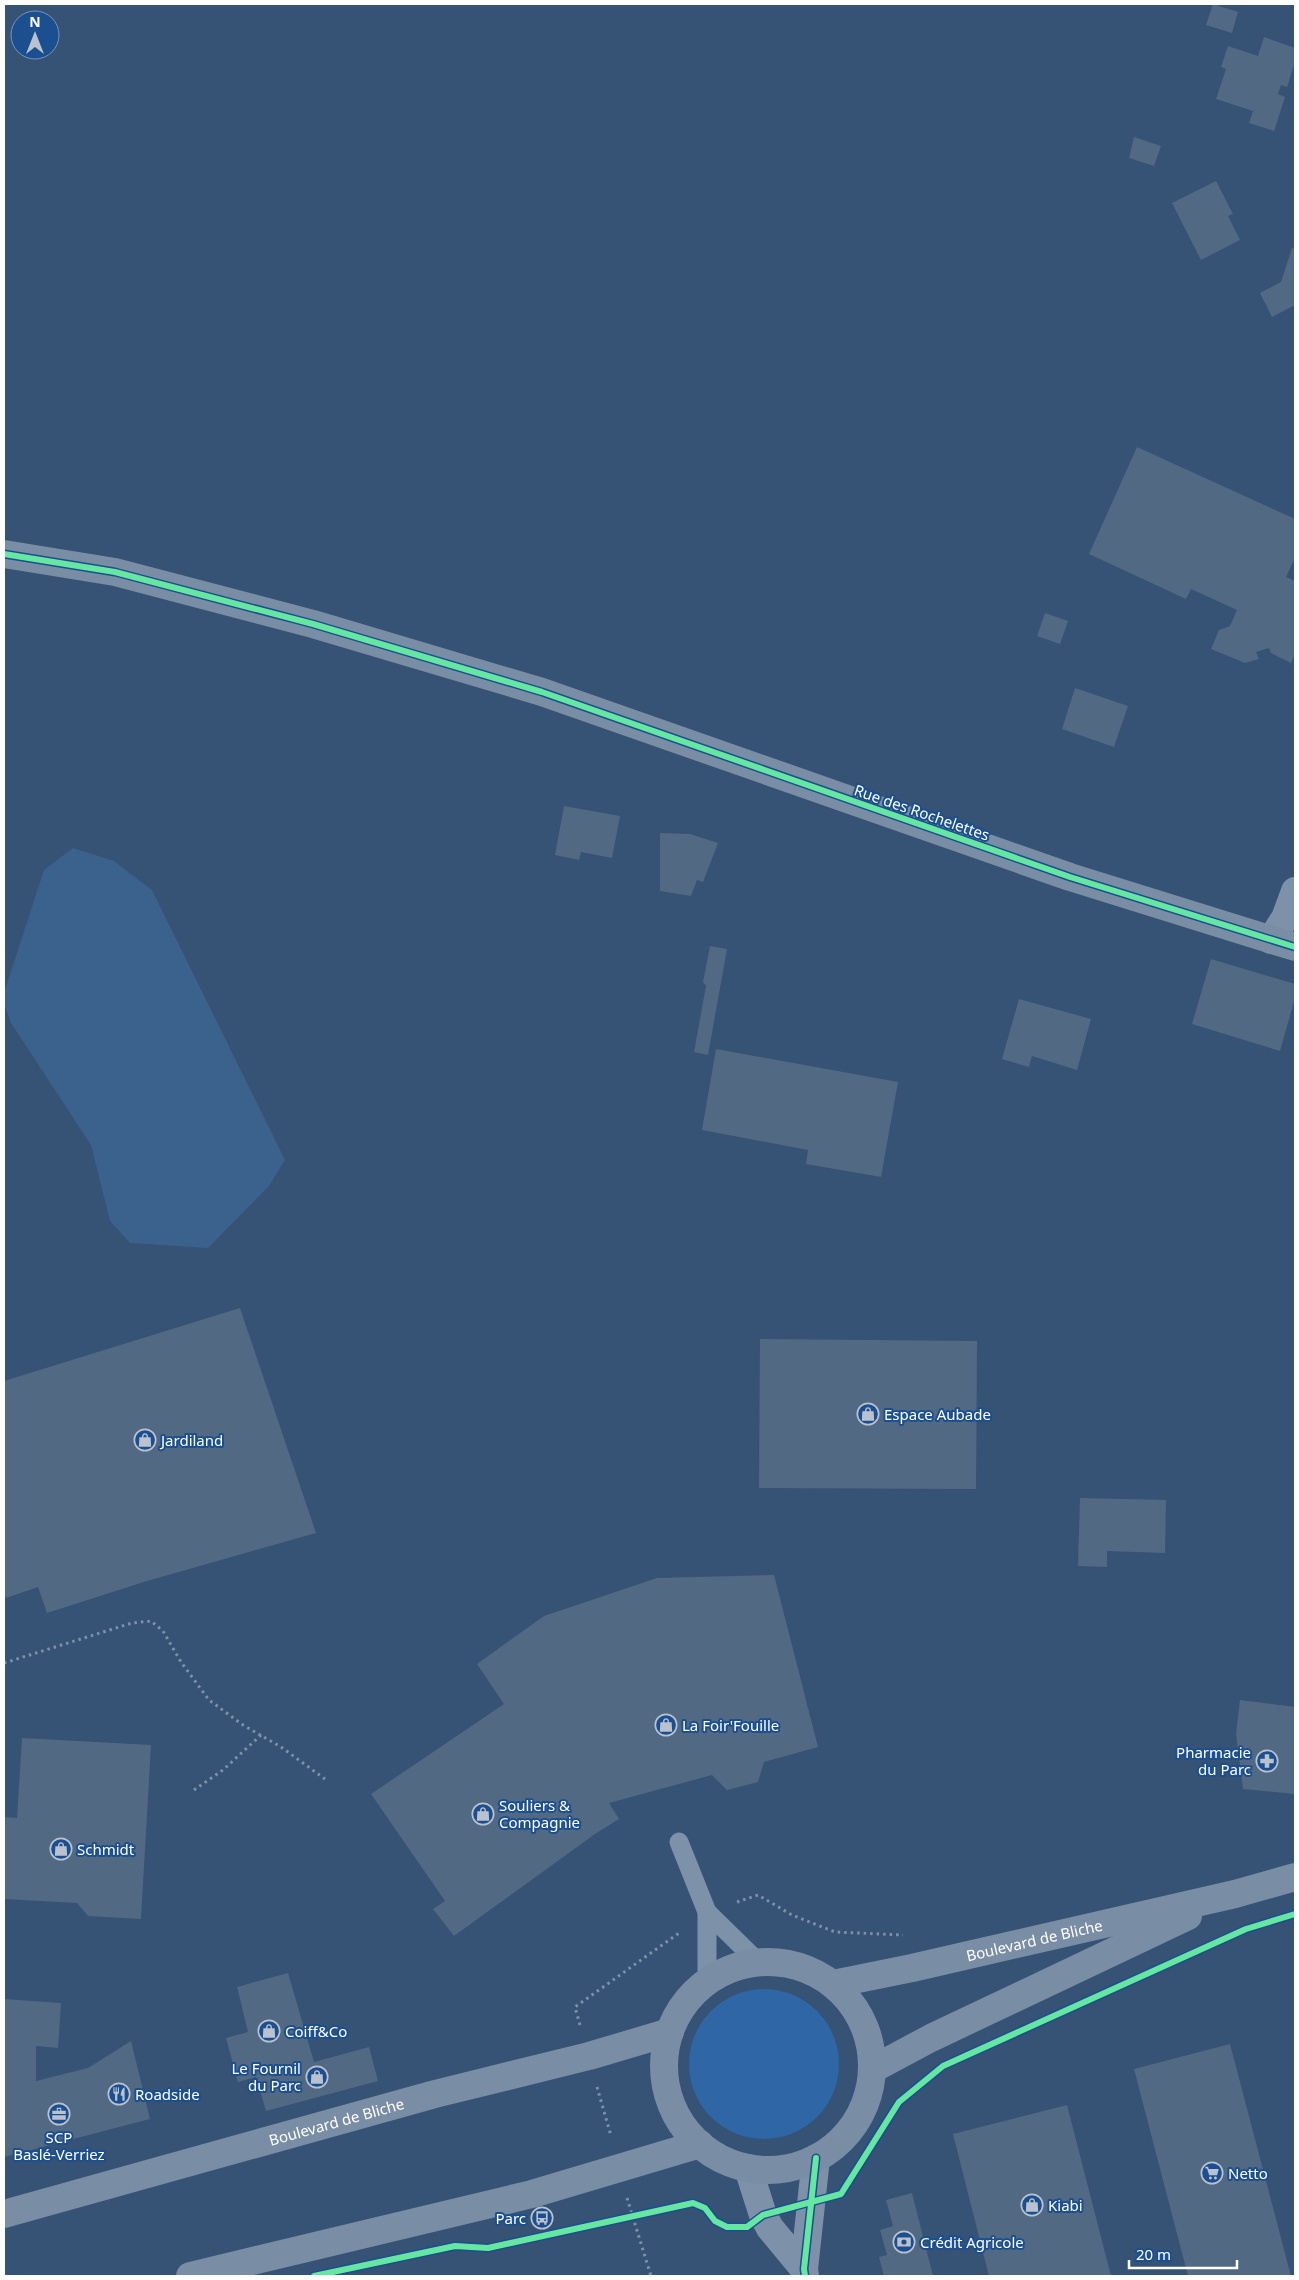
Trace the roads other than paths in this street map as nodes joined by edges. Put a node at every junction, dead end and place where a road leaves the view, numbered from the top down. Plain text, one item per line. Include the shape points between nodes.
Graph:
1 (4, 554) edge
2 (1295, 891) edge
3 (1283, 944) edge
4 (680, 1842) dead end
5 (1295, 1877) edge
6 (1235, 1894) junction
7 (707, 1912) junction
8 (758, 1962) junction
9 (707, 1981) junction
10 (833, 1984) junction
11 (670, 2032) junction
12 (873, 2069) junction
13 (700, 2144) junction
14 (816, 2158) junction
15 (748, 2168) junction
16 (4, 2214) edge
17 (805, 2273) edge
18 (190, 2276) edge

1 - 3 main road, Rue des Rochelettes via 116,572 313,624 542,692 1070,877
2 - 3 street via 1285,918
4 - 7 lane
5 - 6 main road, Boulevard de Bliche
6 - 10 main road, Boulevard de Bliche
6 - 12 main road, Boulevard de Bliche via 931,2038
7 - 8 lane
7 - 9 lane
8 - 9 main road via 731,1968
8 - 10 main road via 785,1963 810,1970
9 - 11 main road via 684,2003
10 - 12 main road via 855,2008 869,2037
11 - 13 main road via 664,2062 667,2093 680,2121
11 - 16 main road, Boulevard de Bliche
12 - 14 main road via 868,2096 857,2121 839,2143
13 - 15 main road via 722,2159
13 - 18 main road via 532,2194
14 - 15 main road via 783,2169
14 - 17 street
15 - 17 street via 770,2228

